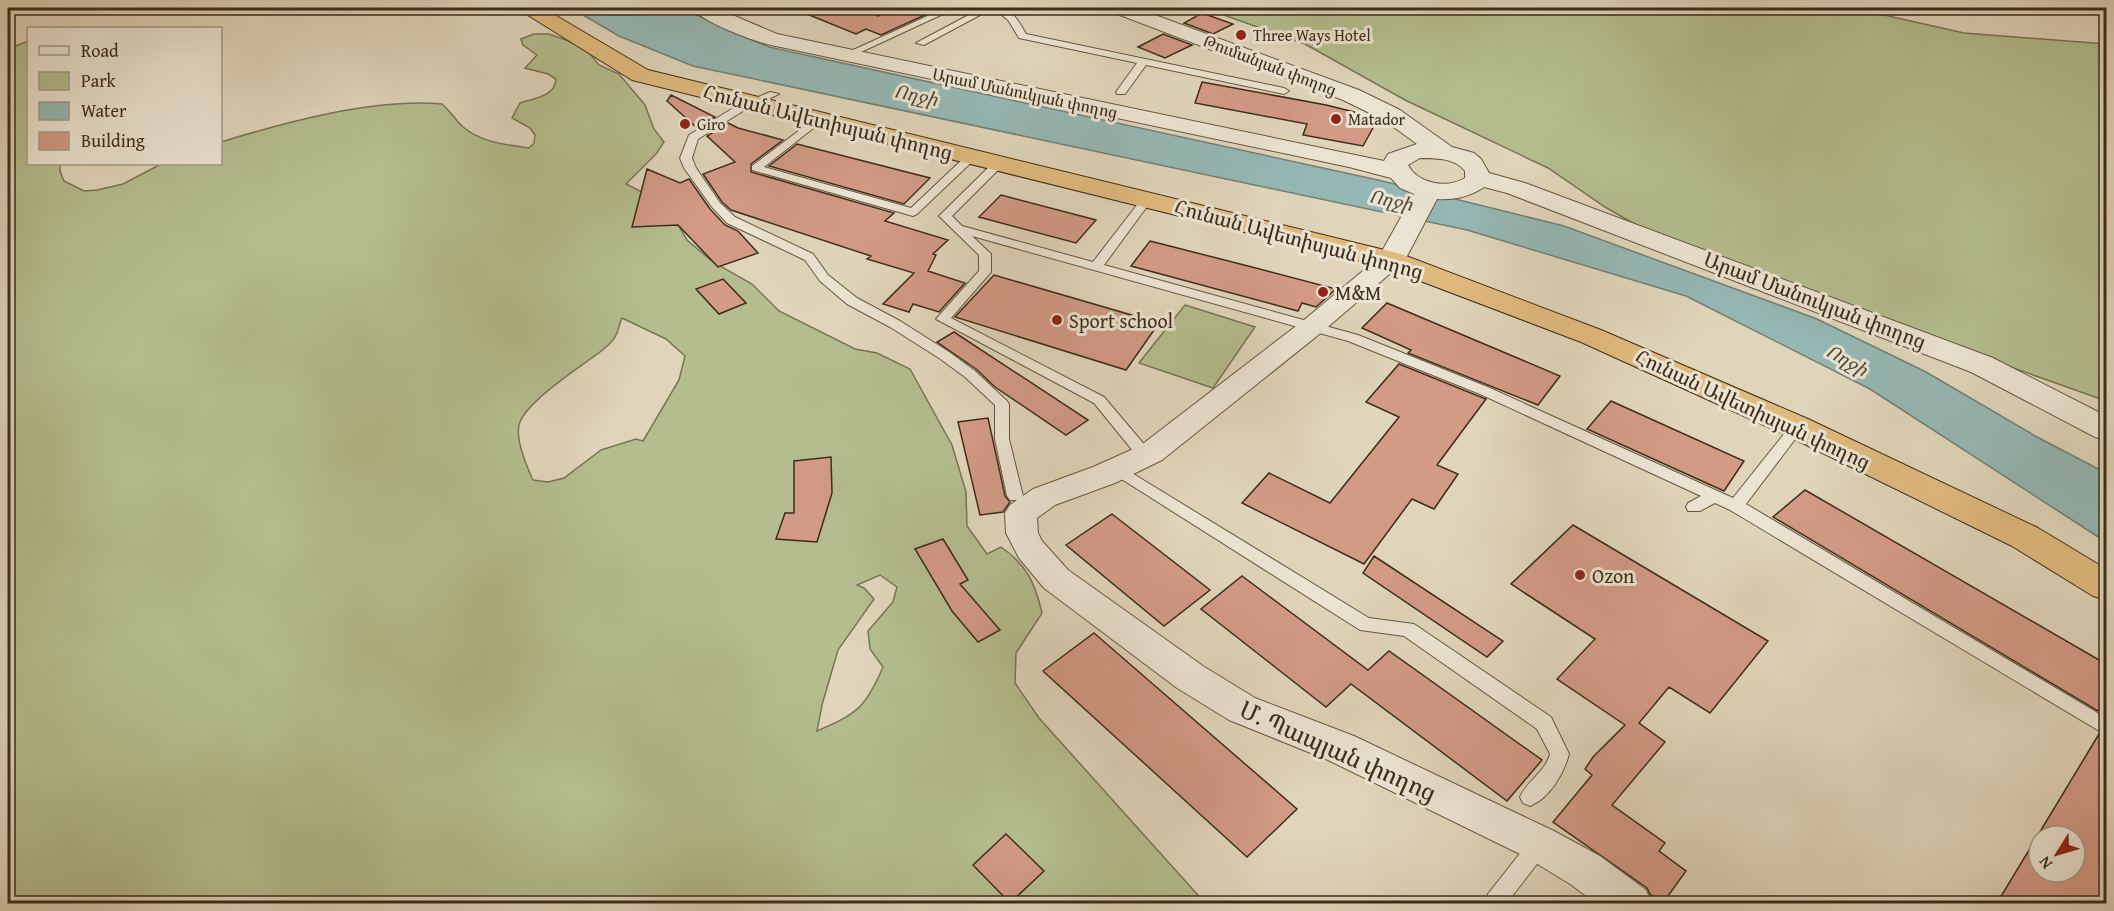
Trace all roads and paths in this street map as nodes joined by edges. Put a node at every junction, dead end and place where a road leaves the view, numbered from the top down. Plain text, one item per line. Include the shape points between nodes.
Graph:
1 (530, 8) edge
2 (702, 8) edge
3 (951, 8) edge
4 (988, 8) edge
5 (998, 8) edge
6 (1119, 8) edge
7 (921, 43) dead end
8 (845, 56) junction
9 (1143, 62) junction
10 (1284, 91) dead end
11 (1121, 92) dead end
12 (763, 99) junction
13 (817, 120) junction
14 (1415, 153) junction
15 (971, 158) junction
16 (998, 164) junction
17 (1473, 183) junction
18 (1429, 190) junction
19 (1147, 199) junction
20 (961, 229) junction
21 (1395, 253) junction
22 (1097, 265) junction
23 (1313, 326) junction
24 (1797, 428) junction
25 (2106, 429) edge
26 (1151, 453) junction
27 (1117, 469) junction
28 (1015, 496) dead end
29 (1714, 496) junction
30 (1736, 506) junction
31 (1694, 507) dead end
32 (2106, 586) edge
33 (2106, 727) edge
34 (1530, 797) dead end
35 (1540, 844) junction
36 (1495, 901) dead end
37 (1631, 903) edge

1 - 12 highway, Հունան Ավետիսյան փողոց via 639,75
2 - 8 street, Արամ Մանուկյան փողոց via 771,39
3 - 8 lane
4 - 7 lane
5 - 9 lane via 1012,18 1022,36
6 - 14 street, Թումանյան փողոց via 1351,95 1392,115
8 - 14 street, Արամ Մանուկյան փողոց via 1353,160
9 - 10 lane
9 - 11 lane
12 - 13 highway, Հունան Ավետիսյան փողոց
12 - 28 lane via 693,137 686,158 690,168 731,220 809,257 824,278 852,301 944,356 1002,404 1002,439
13 - 15 highway, Հունան Ավետիսյան փողոց
13 - 15 lane via 756,168 913,212
14 - 17 street via 1468,161 1476,167
14 - 18 street via 1412,184
15 - 16 highway, Հունան Ավետիսյան փողոց
16 - 19 highway, Հունան Ավետիսյան փողոց
16 - 20 lane via 945,216
17 - 18 street, Արամ Մանուկյան փողոց via 1451,191
17 - 25 street, Արամ Մանուկյան փողոց via 1516,188 1982,365
18 - 21 street
19 - 21 highway, Հունան Ավետիսյան փողոց
19 - 22 lane
20 - 22 lane
20 - 26 lane via 970,243 985,254 985,272 943,319 1099,400 1138,447
21 - 23 street
21 - 24 highway, Հունան Ավետիսյան փողոց
22 - 23 lane
23 - 26 street
23 - 29 lane via 1485,391
24 - 30 lane
24 - 32 highway, Հունան Ավետիսյան փողոց via 2025,537
26 - 27 street
27 - 34 lane via 1366,625 1408,629 1544,723 1560,754 1555,770
27 - 35 street, Մ․ Պապյան փողոց via 1044,496 1021,513 1022,533 1030,549 1056,579 1190,677 1242,709 1341,748
29 - 30 lane
29 - 31 lane
30 - 33 lane
35 - 36 lane
35 - 37 street, Մ․ Պապյան փողոց

